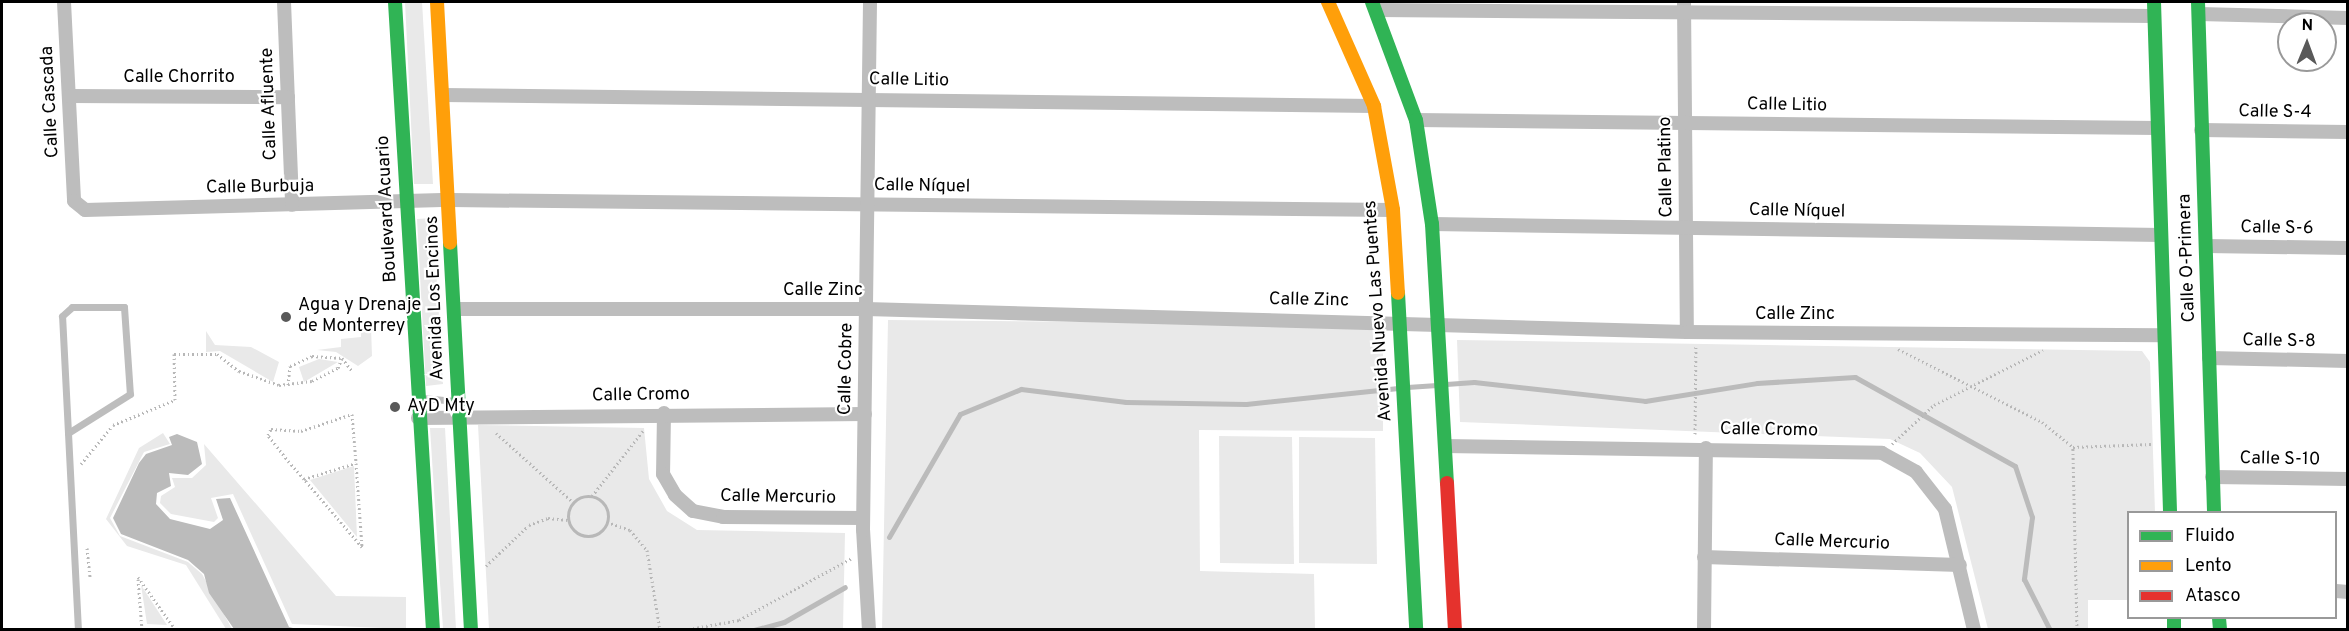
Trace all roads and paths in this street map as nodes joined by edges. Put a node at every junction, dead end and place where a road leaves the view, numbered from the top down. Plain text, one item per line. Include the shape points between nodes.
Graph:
1 (64, 2) edge
2 (284, 2) edge
3 (395, 2) edge
4 (437, 2) edge
5 (870, 2) edge
6 (1322, 2) edge
7 (1328, 2) edge
8 (1374, 6) edge
9 (1684, 8) edge
10 (2154, 8) edge
11 (2198, 8) edge
12 (2348, 18) edge
13 (443, 95) junction
14 (69, 96) junction
15 (288, 97) junction
16 (869, 98) junction
17 (1374, 106) junction
18 (1416, 120) junction
19 (1684, 122) junction
20 (2157, 128) junction
21 (2201, 130) junction
22 (2348, 132) edge
23 (451, 200) junction
24 (74, 201) joint
25 (405, 202) junction
26 (867, 204) junction
27 (292, 205) junction
28 (1393, 210) junction
29 (1432, 224) junction
30 (1687, 228) junction
31 (2161, 235) junction
32 (2206, 246) junction
33 (2348, 248) edge
34 (454, 309) junction
35 (866, 309) junction
36 (1397, 321) junction
37 (1438, 322) junction
38 (1691, 332) junction
39 (1868, 333) junction
40 (2076, 334) junction
41 (2164, 335) junction
42 (342, 358) junction
43 (2209, 358) junction
44 (2348, 361) edge
45 (352, 371) dead end
46 (1969, 385) junction
47 (288, 386) junction
48 (417, 397) junction
49 (458, 402) junction
50 (664, 413) junction
51 (865, 414) junction
52 (418, 418) junction
53 (459, 418) junction
54 (650, 422) dead end
55 (490, 430) dead end
56 (1903, 433) dead end
57 (68, 434) junction
58 (2168, 444) junction
59 (1445, 446) junction
60 (2073, 447) junction
61 (1701, 448) junction
62 (356, 463) junction
63 (79, 475) dead end
64 (2212, 477) junction
65 (304, 479) junction
66 (2348, 479) edge
67 (591, 495) junction
68 (573, 502) junction
69 (2170, 511) edge
70 (2214, 511) edge
71 (863, 518) junction
72 (567, 520) junction
73 (607, 522) junction
74 (86, 536) dead end
75 (859, 555) dead end
76 (1704, 557) junction
77 (480, 564) dead end
78 (1959, 565) junction
79 (90, 578) dead end
80 (78, 630) edge
81 (142, 630) edge
82 (160, 630) edge
83 (433, 630) edge
84 (471, 630) edge
85 (660, 630) edge
86 (684, 630) edge
87 (869, 630) edge
88 (1416, 630) edge
89 (1455, 630) edge
90 (1704, 630) edge
91 (1974, 630) edge
92 (2077, 630) edge

1 - 14 street, Calle Cascada
2 - 15 street, Calle Afluente
3 - 25 street, Boulevard Acuario
4 - 13 street, Avenida Los Encinos
5 - 16 street, Calle Cobre
6 - 7 street
7 - 17 street, Avenida Nuevo Las Puentes
8 - 9 street
8 - 18 street
9 - 10 street
9 - 19 street, Calle Platino
10 - 20 street, Calle O-Primera
11 - 12 street
11 - 21 street, Calle O-Primera
13 - 16 street, Calle Litio
13 - 23 street, Avenida Los Encinos
14 - 15 street, Calle Chorrito
14 - 24 street, Calle Cascada
15 - 27 street, Calle Afluente
16 - 17 street, Calle Litio
16 - 26 street, Calle Cobre
17 - 28 street, Avenida Nuevo Las Puentes
18 - 19 street, Calle Litio
18 - 29 street
19 - 20 street, Calle Litio
19 - 30 street, Calle Platino
20 - 31 street, Calle O-Primera
21 - 22 street, Calle S-4
21 - 32 street, Calle O-Primera
23 - 25 street, Calle Burbuja
23 - 26 street, Calle Níquel
23 - 34 street, Avenida Los Encinos
24 - 27 street, Calle Burbuja via 85,210
25 - 27 street, Calle Burbuja
25 - 48 street, Boulevard Acuario
26 - 28 street, Calle Níquel
26 - 35 street, Calle Cobre
28 - 36 street, Avenida Nuevo Las Puentes
29 - 30 street, Calle Níquel
29 - 37 street
30 - 31 street, Calle Níquel
30 - 38 street, Calle Platino
31 - 41 street, Calle O-Primera
32 - 33 street, Calle S-6
32 - 43 street, Calle O-Primera
34 - 35 street, Calle Zinc
34 - 49 street, Avenida Los Encinos
35 - 36 street, Calle Zinc
35 - 51 street, Calle Cobre
36 - 37 street, Calle Zinc
36 - 88 street, Avenida Nuevo Las Puentes
37 - 38 street, Calle Zinc
37 - 59 street
38 - 39 street, Calle Zinc
38 - 61 path
39 - 40 street, Calle Zinc
39 - 46 path
40 - 41 street, Calle Zinc
40 - 46 path
41 - 58 street, Calle O-Primera
42 - 45 path
42 - 47 path via 331,372
42 - 47 path via 312,356 290,366
43 - 44 street, Calle S-8
43 - 64 street, Calle O-Primera
46 - 56 path via 1934,405
46 - 60 path via 2042,423
47 - 63 path via 238,371 217,354 174,354 175,400 128,416 102,433
48 - 49 lane
48 - 52 street, Boulevard Acuario
49 - 53 street, Avenida Los Encinos
50 - 51 street, Calle Cromo
50 - 53 street, Calle Cromo
50 - 71 street, Calle Mercurio via 663,474 675,495 693,511 723,517
51 - 71 street, Calle Cobre
52 - 53 street, Calle Cromo
52 - 83 street, Boulevard Acuario
53 - 84 street, Avenida Los Encinos
54 - 67 path
55 - 68 path
57 - 57 lane via 129,394 124,307 72,307 62,316
57 - 80 lane
58 - 60 path
58 - 69 street, Calle O-Primera
59 - 61 street, Calle Cromo
59 - 89 street
60 - 92 path
61 - 76 street
61 - 78 street, Calle Cromo via 1867,451 1900,460 1922,478 1945,509
62 - 65 path
62 - 65 path via 362,547
62 - 65 path via 352,414 301,431 271,429 268,435
64 - 66 street, Calle S-10
64 - 70 street, Calle O-Primera
67 - 68 path
67 - 73 path via 603,502
68 - 72 path
71 - 87 street, Calle Cobre
72 - 73 path via 574,531 586,536 599,533
72 - 77 path via 548,518 529,525 492,557 480,576
73 - 85 path via 630,530 647,550
74 - 79 path
75 - 86 path via 739,620
76 - 78 street, Calle Mercurio
76 - 90 street
78 - 91 street, Calle Cromo
81 - 82 path via 138,577 175,629

